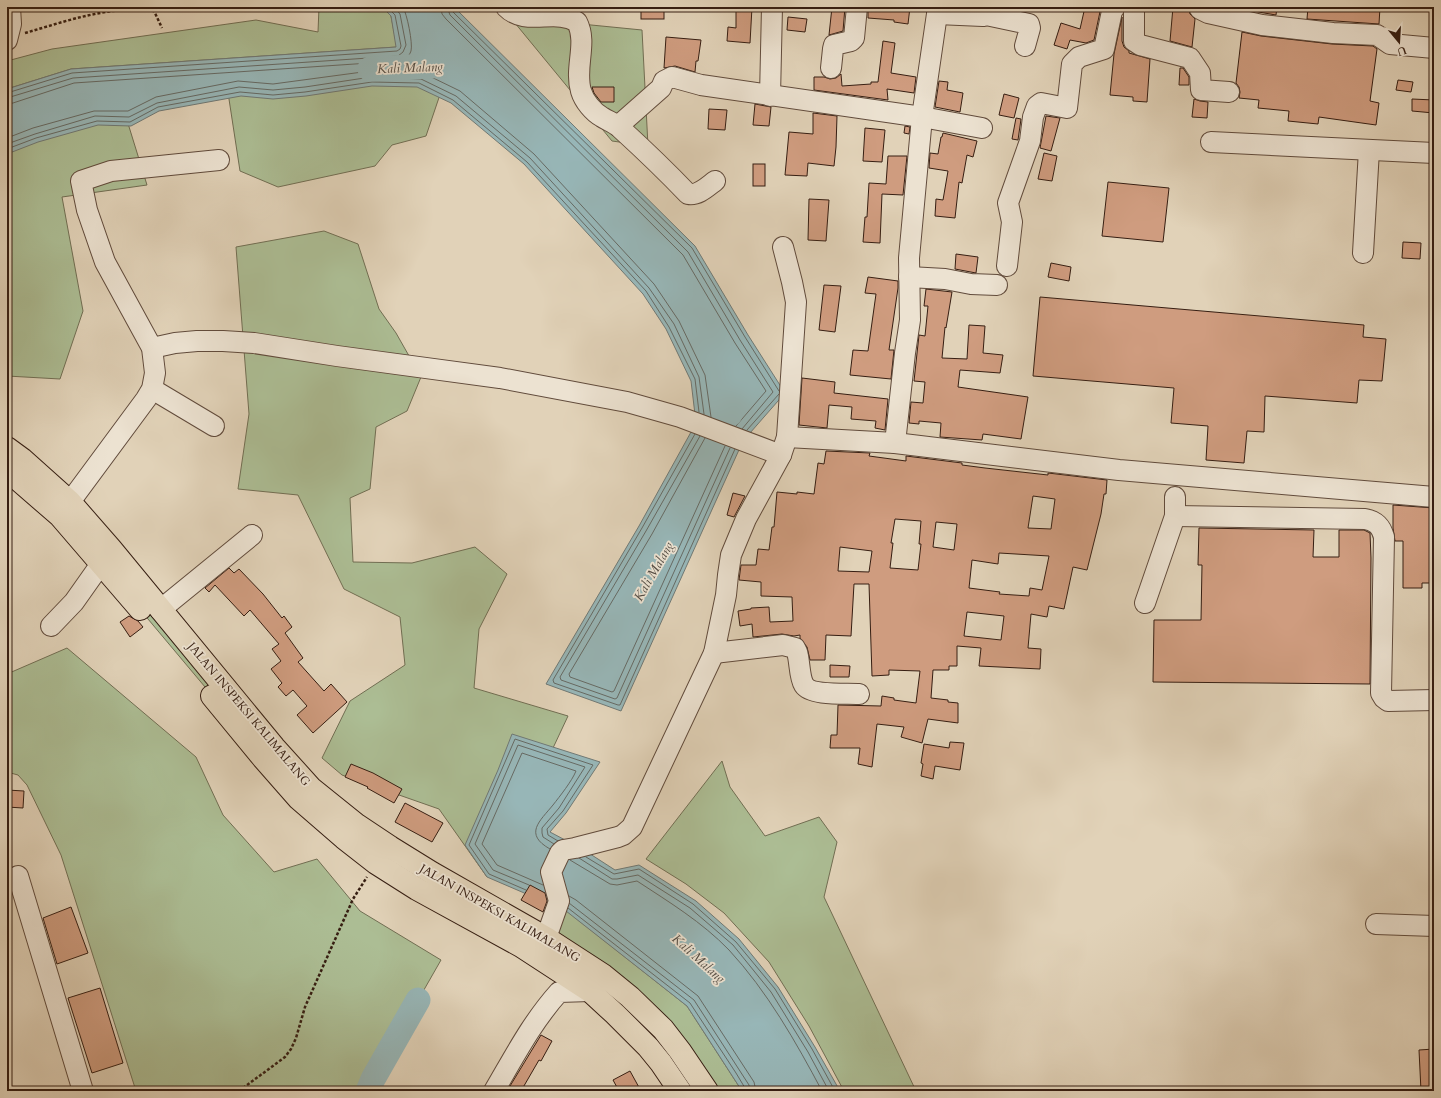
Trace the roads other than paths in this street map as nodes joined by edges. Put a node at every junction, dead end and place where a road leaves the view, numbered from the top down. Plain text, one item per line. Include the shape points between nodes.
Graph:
1 (10, 7) edge
2 (506, 7) edge
3 (772, 7) edge
4 (857, 7) edge
5 (1127, 7) edge
6 (1199, 7) edge
7 (937, 11) edge
8 (988, 11) edge
9 (7, 39) edge
10 (1026, 46) dead end
11 (1434, 48) edge
12 (831, 68) dead end
13 (1229, 92) dead end
14 (770, 96) junction
15 (922, 117) junction
16 (618, 126) junction
17 (982, 128) dead end
18 (1211, 142) dead end
19 (1369, 150) junction
20 (1434, 153) edge
21 (219, 160) dead end
22 (715, 181) dead end
23 (783, 247) dead end
24 (1363, 253) dead end
25 (1007, 266) dead end
26 (909, 277) junction
27 (997, 285) dead end
28 (152, 348) junction
29 (152, 389) junction
30 (214, 426) dead end
31 (895, 443) junction
32 (7, 448) edge
33 (780, 448) junction
34 (7, 470) edge
35 (1175, 497) dead end
36 (1434, 497) edge
37 (65, 509) junction
38 (1175, 516) junction
39 (252, 535) dead end
40 (106, 556) junction
41 (1145, 603) dead end
42 (160, 610) junction
43 (51, 626) dead end
44 (714, 652) junction
45 (859, 694) dead end
46 (1434, 700) edge
47 (18, 876) dead end
48 (1376, 924) dead end
49 (1434, 926) edge
50 (533, 938) junction
51 (590, 992) junction
52 (680, 1051) junction
53 (661, 1063) junction
54 (83, 1091) edge
55 (494, 1091) edge
56 (680, 1091) edge
57 (707, 1091) edge

1 - 9 street via 11,24
2 - 16 street via 520,15 564,16 577,22 582,37 579,84 582,92 586,102 595,112
3 - 14 street
4 - 12 street via 854,38 834,45
5 - 13 street via 1134,41 1140,45 1190,58 1200,73 1200,90
5 - 25 street via 1112,11 1104,49 1079,57 1072,64 1067,108 1042,103 1037,106 1030,141 1008,203 1012,222
6 - 11 street via 1208,13 1262,25 1377,35 1390,44
7 - 8 street via 983,16
7 - 15 street
8 - 10 street via 1029,24
14 - 15 street
14 - 16 street via 672,78 664,80 661,88
15 - 17 street
15 - 26 street
16 - 22 street via 688,194 698,193
18 - 19 street
19 - 20 street
19 - 24 street
21 - 28 street via 111,171 80,180 87,210 105,262
23 - 33 street via 796,302
26 - 27 street via 945,278 971,284
26 - 31 street via 910,320
28 - 29 street via 155,373
28 - 33 street via 197,341 254,343 508,379 628,402
29 - 30 street
29 - 37 street
31 - 33 street
31 - 36 street via 1119,470
32 - 37 main road, JALAN INSPEKSI KALIMALANG via 22,459
33 - 44 street via 731,555
34 - 37 main road, JALAN INSPEKSI KALIMALANG
35 - 38 street
37 - 40 main road, JALAN INSPEKSI KALIMALANG
38 - 41 street
38 - 46 street via 1372,520 1381,528 1384,537 1381,693 1388,701
39 - 42 street
40 - 42 main road, JALAN INSPEKSI KALIMALANG
40 - 43 street via 74,602
40 - 50 main road, JALAN INSPEKSI KALIMALANG via 263,758 300,799 376,863 417,889
42 - 50 main road, JALAN INSPEKSI KALIMALANG via 311,788 357,825
44 - 45 street via 789,646 797,652 803,684 808,689
44 - 50 street via 632,828 623,835 563,850 551,872 559,901
47 - 54 street
48 - 49 street
50 - 51 main road, JALAN INSPEKSI KALIMALANG
50 - 52 main road, JALAN INSPEKSI KALIMALANG via 603,975 630,996 663,1029
51 - 53 main road, JALAN INSPEKSI KALIMALANG via 648,1047
51 - 55 street via 559,992 545,1007
52 - 53 main road
52 - 57 main road, JALAN INSPEKSI KALIMALANG
53 - 56 main road, JALAN INSPEKSI KALIMALANG

